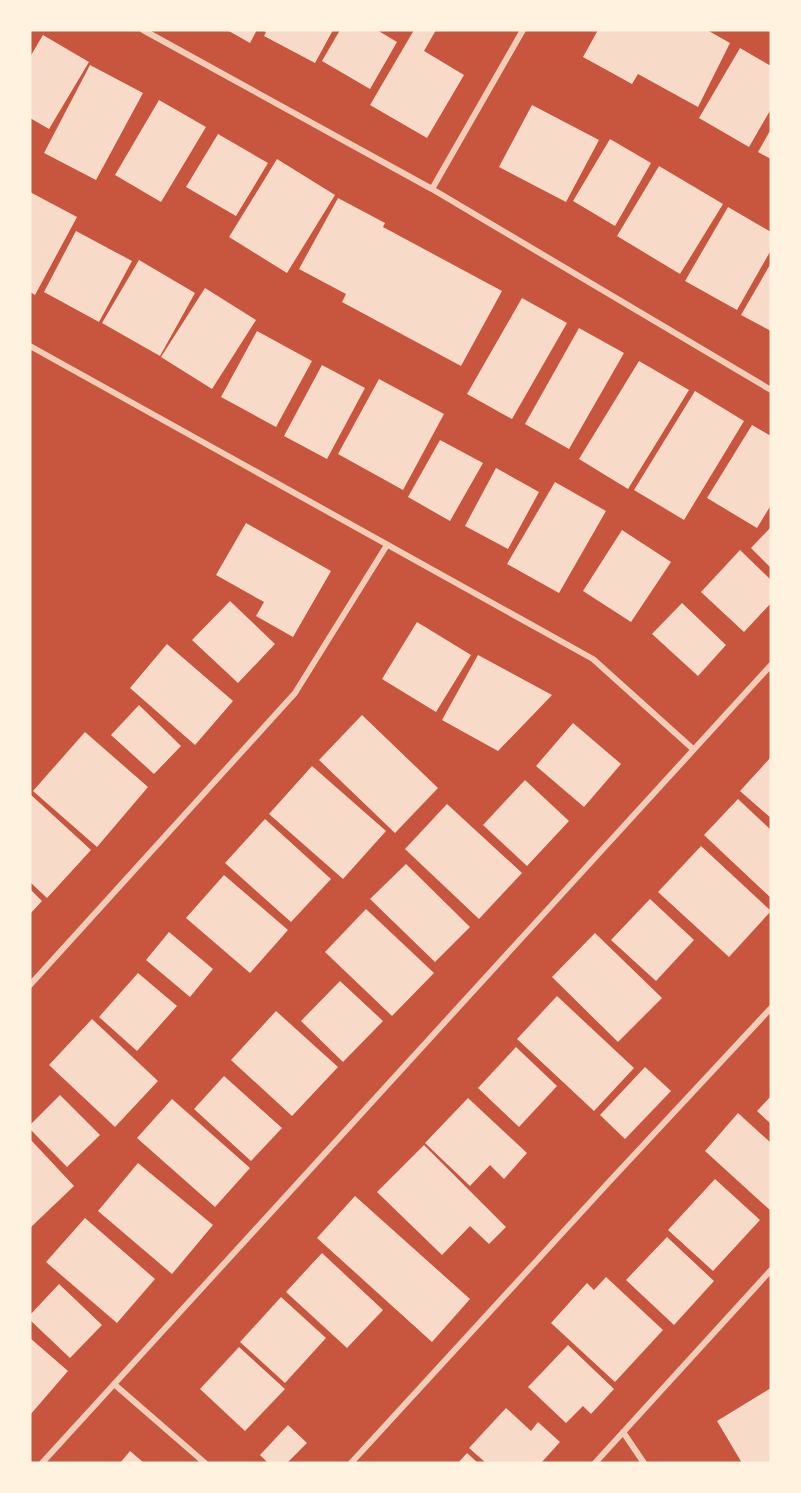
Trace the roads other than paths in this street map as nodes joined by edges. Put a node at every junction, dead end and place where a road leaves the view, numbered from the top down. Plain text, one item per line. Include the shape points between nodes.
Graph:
1 (143, 30) edge
2 (523, 30) edge
3 (432, 189) junction
4 (30, 346) edge
5 (771, 390) edge
6 (387, 546) junction
7 (771, 665) edge
8 (693, 749) junction
9 (30, 985) edge
10 (771, 1008) edge
11 (771, 1270) edge
12 (114, 1384) junction
13 (623, 1432) junction
14 (42, 1463) edge
15 (205, 1463) edge
16 (351, 1463) edge
17 (595, 1463) edge
18 (644, 1463) edge

1 - 3 street
2 - 3 street
3 - 5 street
4 - 6 street
6 - 8 street via 593,659
6 - 9 street via 295,693
7 - 8 street
8 - 12 street
10 - 16 street
11 - 13 street
12 - 14 street
12 - 15 street
13 - 17 street
13 - 18 street

